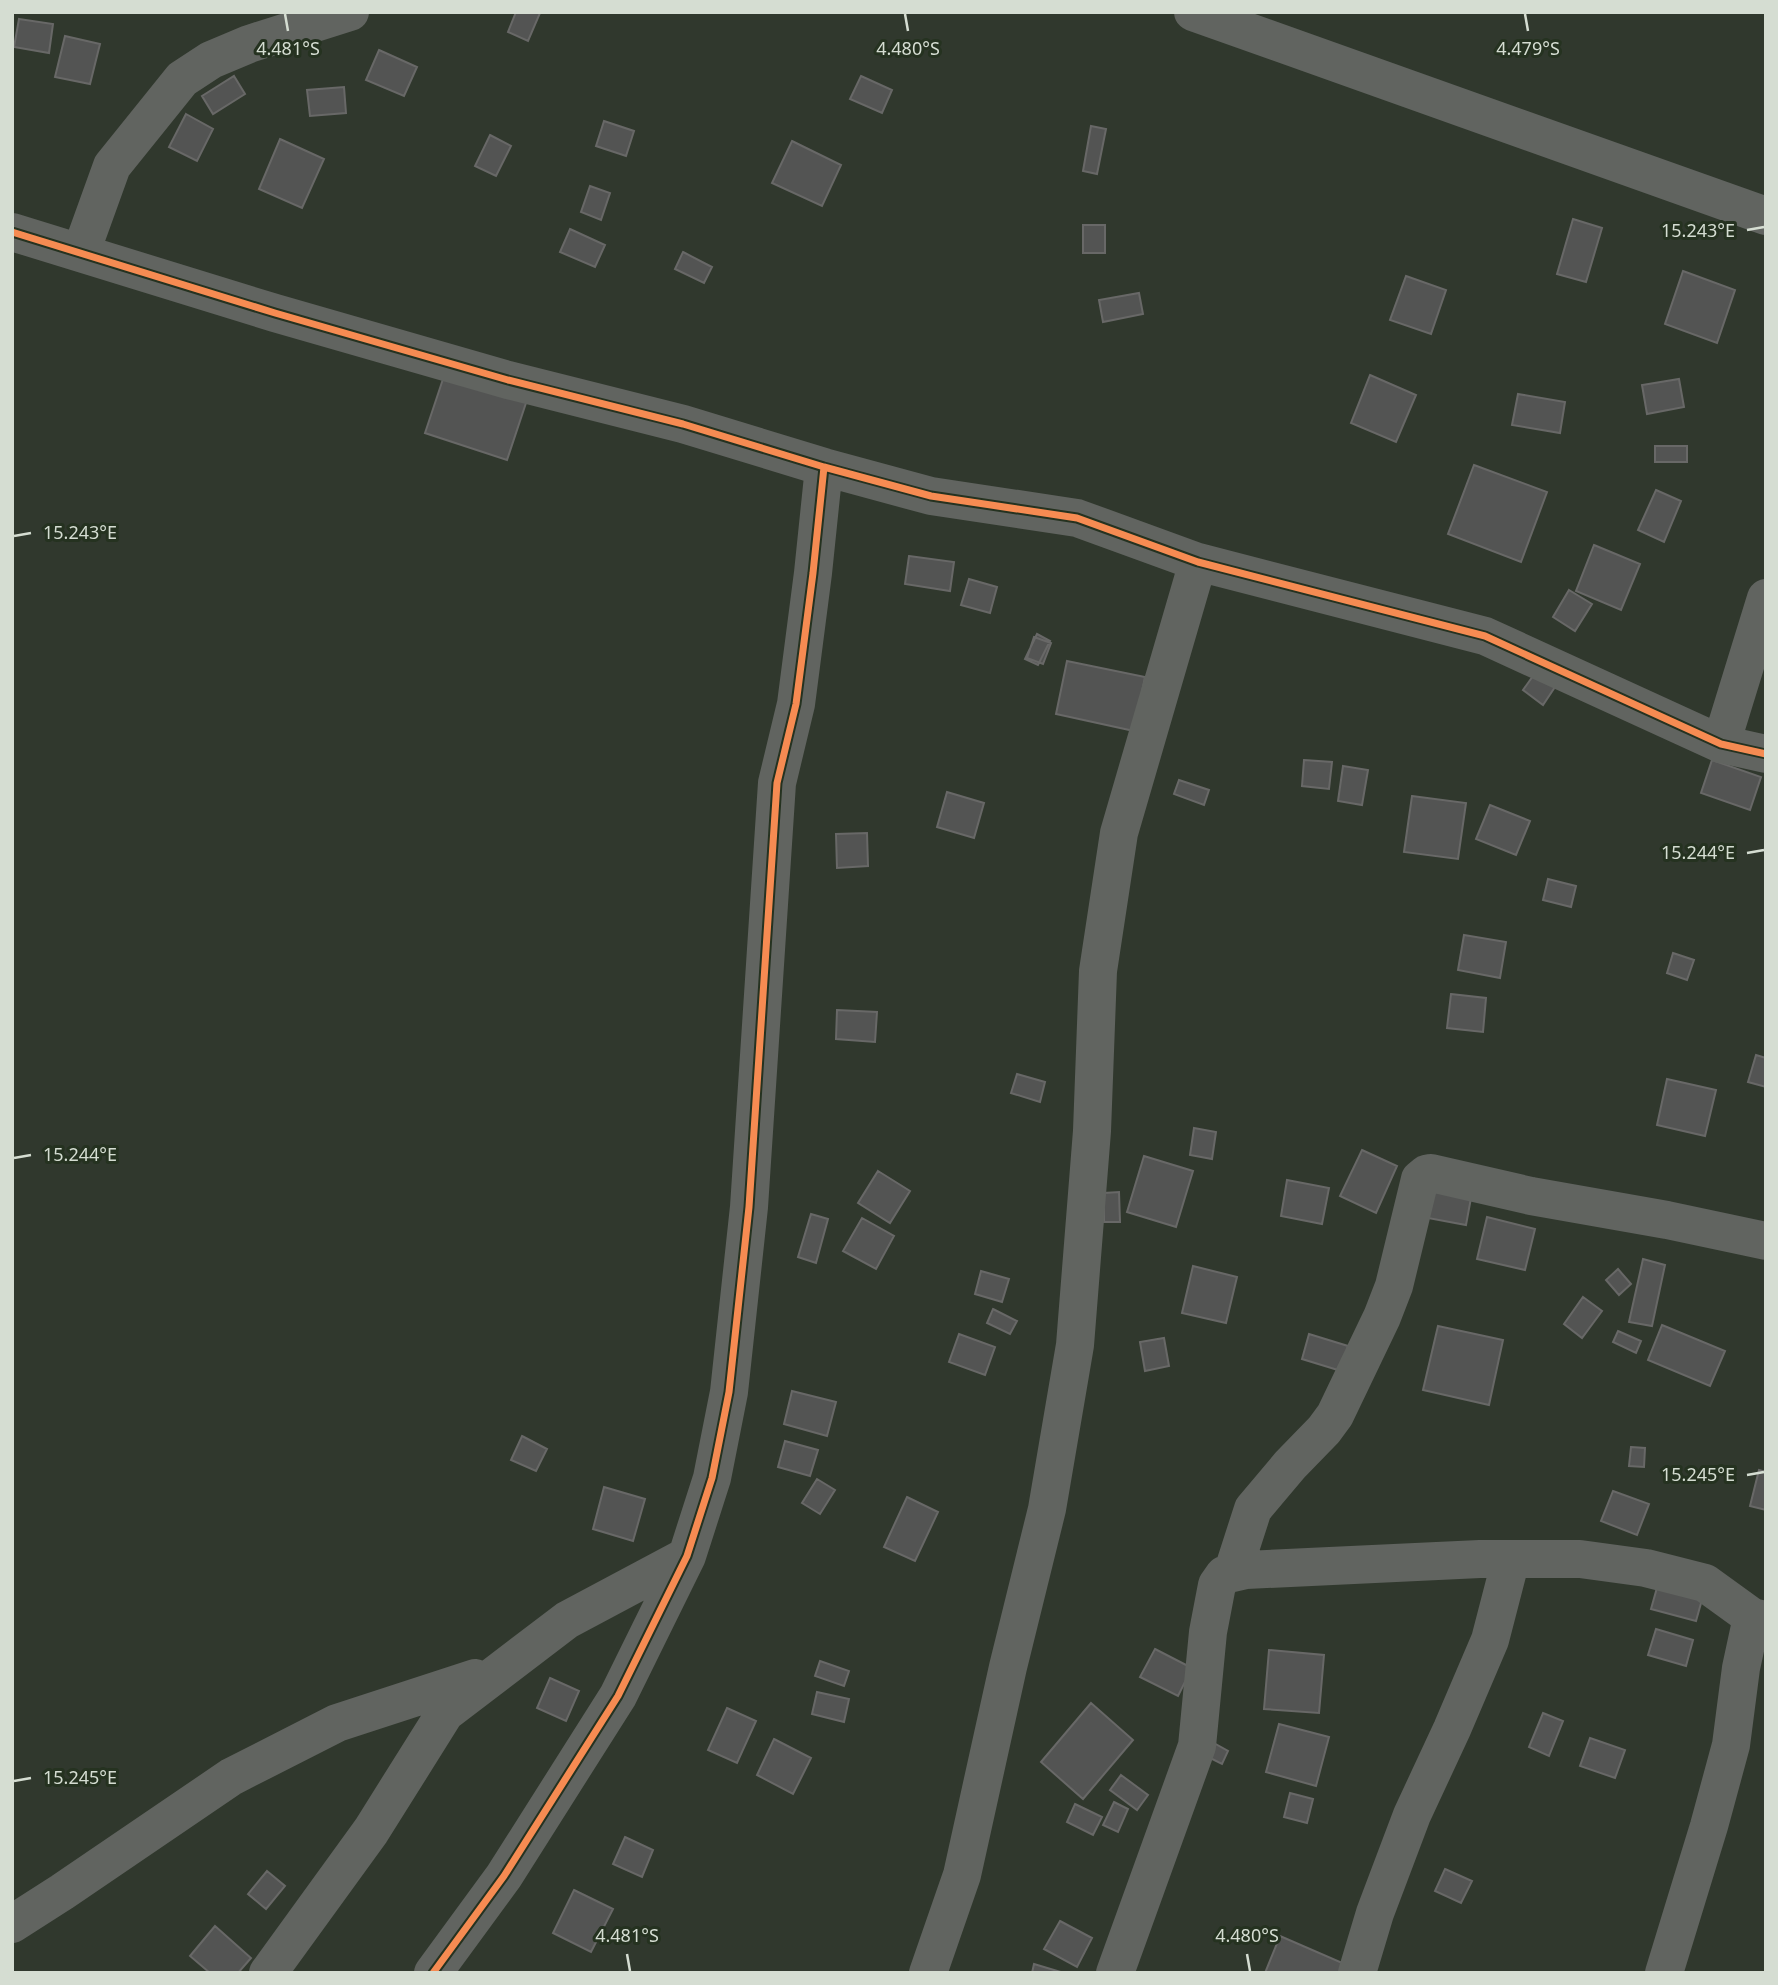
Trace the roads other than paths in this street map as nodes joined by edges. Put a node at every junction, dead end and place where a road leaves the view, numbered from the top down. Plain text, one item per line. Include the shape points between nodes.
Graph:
1 (350, 12) edge
2 (1192, 12) edge
3 (1766, 216) edge
4 (12, 232) edge
5 (81, 252) junction
6 (824, 467) junction
7 (1198, 562) junction
8 (1766, 598) edge
9 (1721, 744) junction
10 (1766, 754) edge
11 (1766, 1241) edge
12 (687, 1556) junction
13 (1511, 1559) junction
14 (1233, 1571) junction
15 (1759, 1618) edge
16 (503, 1668) junction
17 (12, 1924) edge
18 (268, 1973) edge
19 (433, 1973) edge
20 (928, 1973) edge
21 (1115, 1973) edge
22 (1357, 1973) edge
23 (1664, 1973) edge

1 - 5 street via 248,44 181,79 112,166
2 - 3 street
4 - 5 street
5 - 6 street via 275,313
6 - 7 street via 932,495 1077,518
6 - 12 street via 796,704 777,783 749,1207 729,1392 712,1478
7 - 9 street via 1485,636
7 - 20 street via 1119,833 1098,971 1092,1131 1075,1345 1047,1509 962,1875
8 - 9 street
9 - 10 street
11 - 14 street via 1426,1174 1420,1179 1397,1276 1382,1317 1335,1415 1253,1508
12 - 16 street via 567,1620
12 - 19 street via 618,1696 504,1877
13 - 14 street
13 - 15 street via 1580,1559 1646,1568 1705,1583
13 - 22 street via 1490,1640 1412,1815
14 - 21 street via 1217,1585 1197,1746
15 - 23 street via 1741,1668 1731,1745
16 - 17 street via 337,1723 231,1777
16 - 18 street via 445,1713 371,1831

